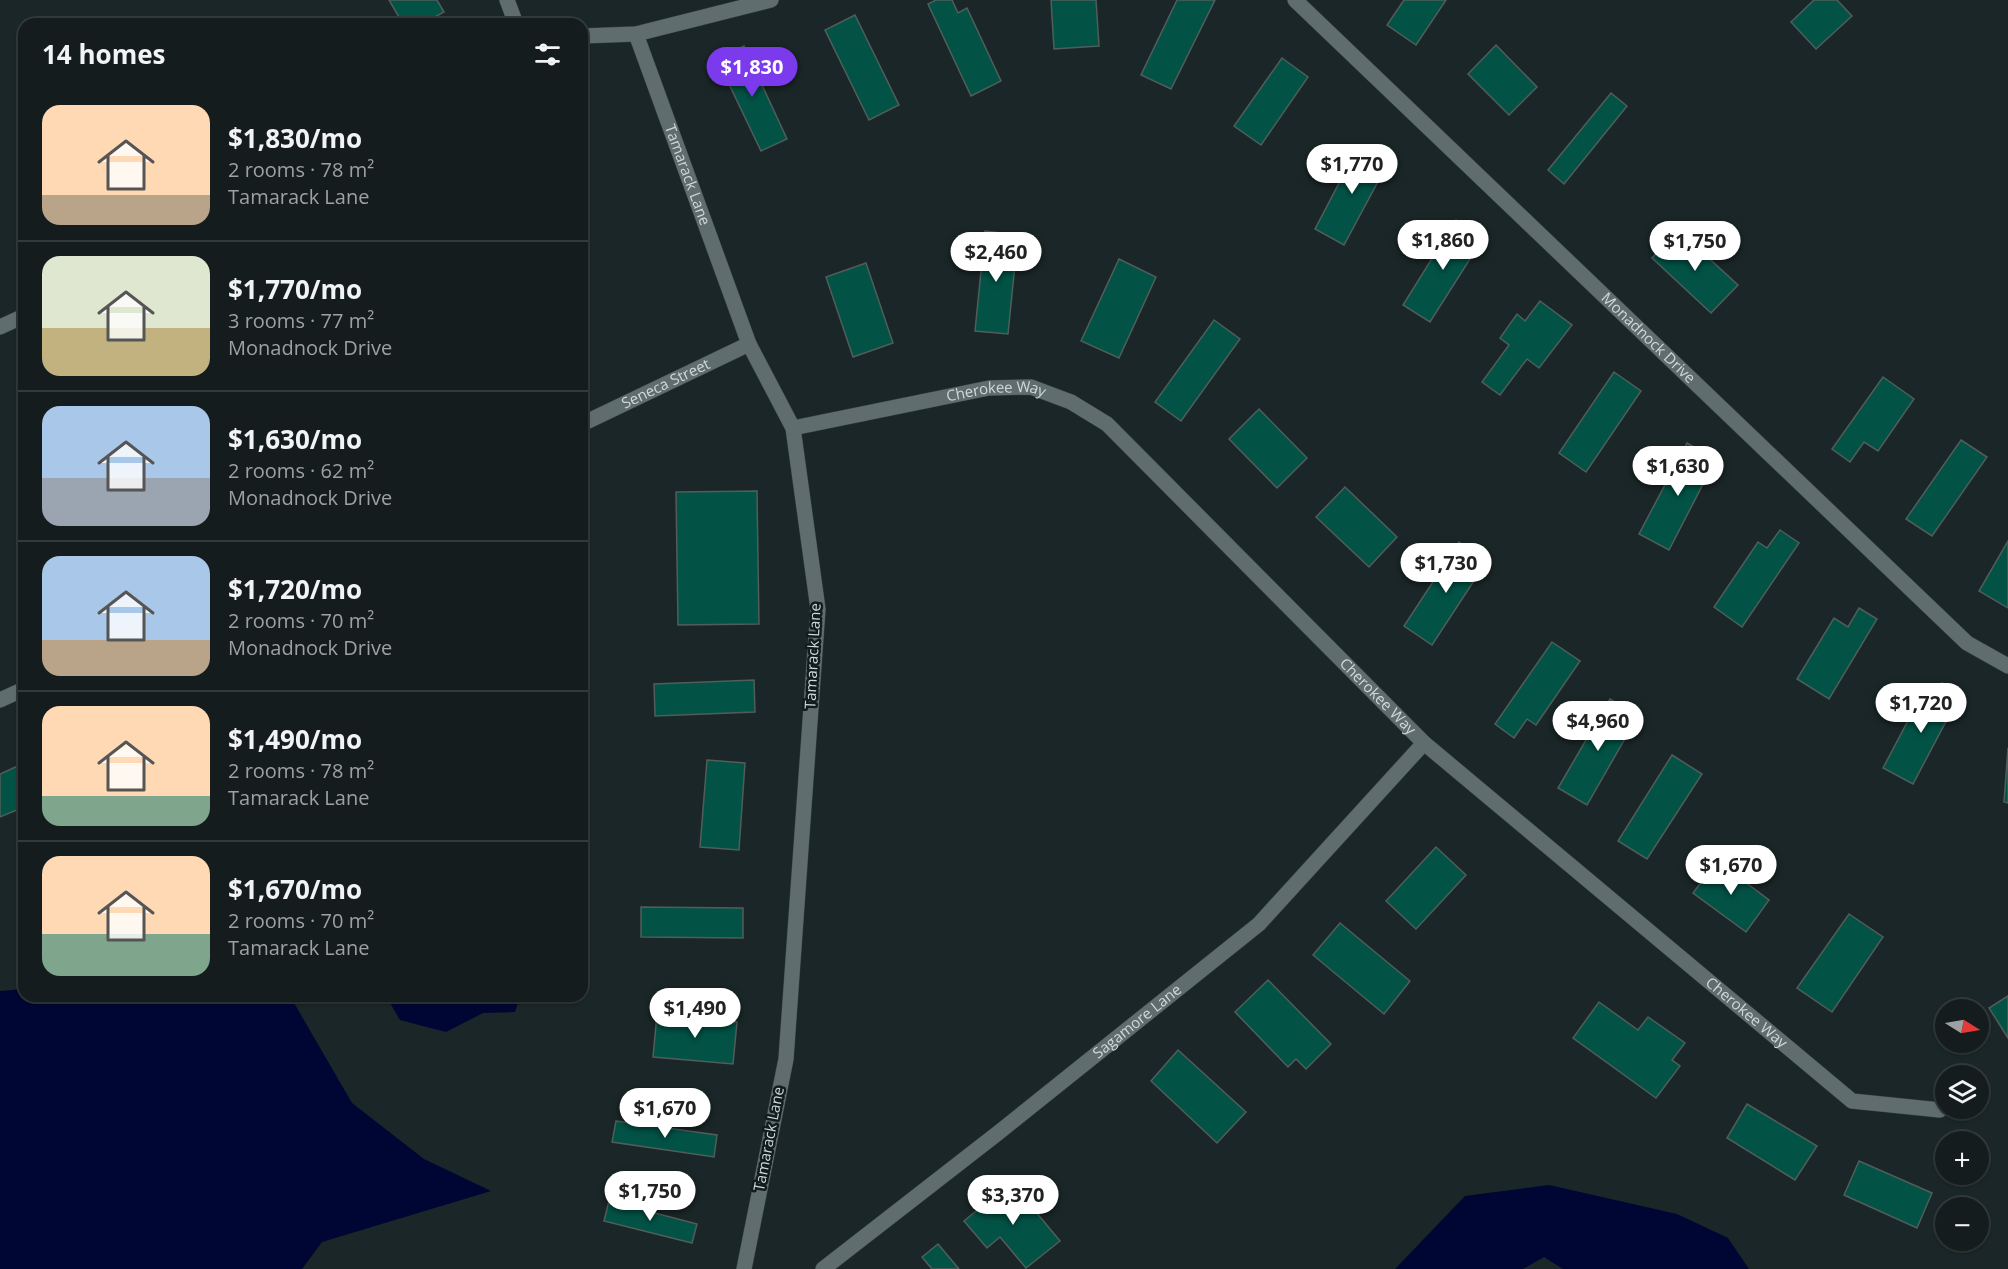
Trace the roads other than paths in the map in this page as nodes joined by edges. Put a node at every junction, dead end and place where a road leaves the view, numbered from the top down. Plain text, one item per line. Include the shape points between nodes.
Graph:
1 (507, 0) edge
2 (771, 0) edge
3 (1295, 0) edge
4 (514, 18) edge
5 (636, 34) junction
6 (588, 36) edge
7 (18, 319) edge
8 (0, 327) edge
9 (749, 344) junction
10 (588, 421) edge
11 (793, 428) junction
12 (2008, 666) edge
13 (18, 692) edge
14 (0, 700) edge
15 (1424, 743) junction
16 (1935, 1109) edge
17 (744, 1269) edge
18 (824, 1269) edge

1 - 4 street
2 - 5 street
3 - 12 street, Monadnock Drive via 1966,643
5 - 6 street
5 - 9 street, Tamarack Lane
7 - 8 street
9 - 10 street, Seneca Street
9 - 11 street, Tamarack Lane
11 - 15 street, Cherokee Way via 989,388 1031,387 1071,402 1107,424
11 - 17 street, Tamarack Lane via 818,609 786,1059
13 - 14 street
15 - 16 street, Cherokee Way via 1852,1101
15 - 18 street, Sagamore Lane via 1259,924

